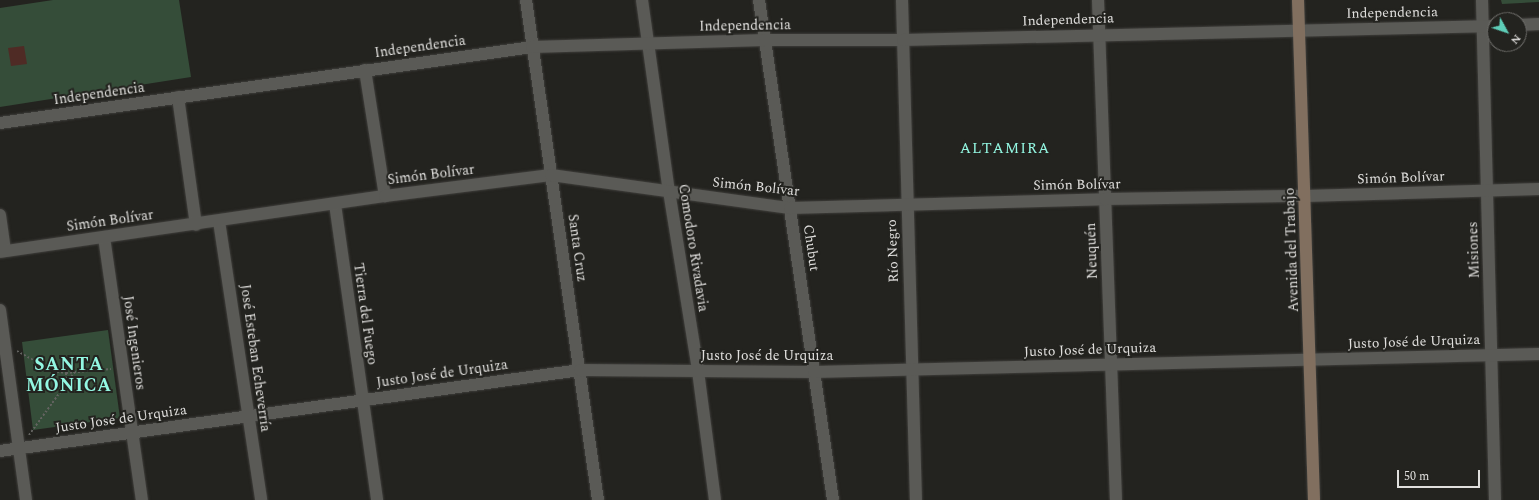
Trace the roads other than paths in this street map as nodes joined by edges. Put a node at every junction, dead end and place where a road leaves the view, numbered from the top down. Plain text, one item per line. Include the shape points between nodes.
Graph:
1 (526, 0) edge
2 (642, 0) edge
3 (759, 0) edge
4 (902, 0) edge
5 (1098, 0) edge
6 (1298, 0) edge
7 (1482, 0) edge
8 (1539, 24) edge
9 (1527, 25) edge
10 (1483, 26) junction
11 (1487, 26) edge
12 (1298, 31) junction
13 (1099, 34) junction
14 (765, 40) junction
15 (903, 40) junction
16 (648, 43) junction
17 (532, 47) junction
18 (365, 70) junction
19 (178, 97) junction
20 (0, 123) edge
21 (551, 175) junction
22 (1539, 189) edge
23 (1487, 190) junction
24 (669, 191) junction
25 (385, 196) junction
26 (1305, 196) junction
27 (1105, 199) junction
28 (335, 204) junction
29 (907, 204) junction
30 (790, 208) junction
31 (0, 215) edge
32 (219, 221) junction
33 (196, 225) junction
34 (104, 237) junction
35 (2, 252) edge
36 (0, 310) edge
37 (1491, 354) junction
38 (1539, 354) edge
39 (1310, 360) junction
40 (1111, 364) junction
41 (580, 370) junction
42 (912, 370) junction
43 (698, 371) junction
44 (814, 372) junction
45 (362, 400) junction
46 (248, 416) junction
47 (132, 432) junction
48 (19, 448) junction
49 (0, 451) edge
50 (26, 500) edge
51 (142, 500) edge
52 (260, 500) edge
53 (377, 500) edge
54 (598, 500) edge
55 (715, 500) edge
56 (833, 500) edge
57 (916, 500) edge
58 (1116, 500) edge
59 (1314, 500) edge
60 (1495, 500) edge

1 - 17 street, Santa Cruz
2 - 16 street, Comodoro Rivadavia
3 - 14 street, Chubut
4 - 15 street, Río Negro
5 - 13 street, Neuquén
6 - 12 main road, Avenida del Trabajo
7 - 10 street, Misiones
8 - 9 street
10 - 11 street, Independencia
10 - 12 street, Independencia
10 - 23 street, Misiones
12 - 13 street, Independencia
12 - 26 main road, Avenida del Trabajo
13 - 15 street, Independencia
13 - 27 street, Neuquén
14 - 15 street, Independencia
14 - 16 street, Independencia
14 - 30 street, Chubut
15 - 29 street, Río Negro
16 - 17 street, Independencia
16 - 24 street, Comodoro Rivadavia
17 - 18 street, Independencia
17 - 21 street, Santa Cruz
18 - 19 street, Independencia
18 - 25 street
19 - 20 street, Independencia
19 - 33 street
21 - 24 street, Simón Bolívar
21 - 25 street, Simón Bolívar
21 - 41 street, Santa Cruz
22 - 23 street, Simón Bolívar
23 - 26 street, Simón Bolívar
23 - 37 street, Misiones
24 - 30 street, Simón Bolívar
24 - 43 street, Comodoro Rivadavia
25 - 28 street, Simón Bolívar
26 - 27 street, Simón Bolívar
26 - 39 main road, Avenida del Trabajo
27 - 29 street, Simón Bolívar
27 - 40 street, Neuquén
28 - 32 street, Simón Bolívar
28 - 45 street, Tierra del Fuego
29 - 30 street, Simón Bolívar
29 - 42 street, Río Negro
30 - 44 street, Chubut
31 - 35 street
32 - 33 street, Simón Bolívar
32 - 46 street, José Esteban Echeverría
33 - 34 street, Simón Bolívar
34 - 35 street, Simón Bolívar
34 - 47 street, José Ingenieros
36 - 48 street
37 - 38 street, Justo José de Urquiza
37 - 39 street, Justo José de Urquiza
37 - 60 street, Misiones
39 - 40 street, Justo José de Urquiza
39 - 59 main road, Avenida del Trabajo
40 - 42 street, Justo José de Urquiza
40 - 58 street, Neuquén
41 - 43 street, Justo José de Urquiza
41 - 45 street, Justo José de Urquiza
41 - 54 street, Santa Cruz
42 - 44 street, Justo José de Urquiza
42 - 57 street, Río Negro
43 - 44 street, Justo José de Urquiza
43 - 55 street, Comodoro Rivadavia
44 - 56 street, Chubut
45 - 46 street, Justo José de Urquiza
45 - 53 street, Tierra del Fuego
46 - 47 street, Justo José de Urquiza
46 - 52 street, José Esteban Echeverría
47 - 48 street, Justo José de Urquiza
47 - 51 street, José Ingenieros
48 - 49 street, Justo José de Urquiza
48 - 50 street

